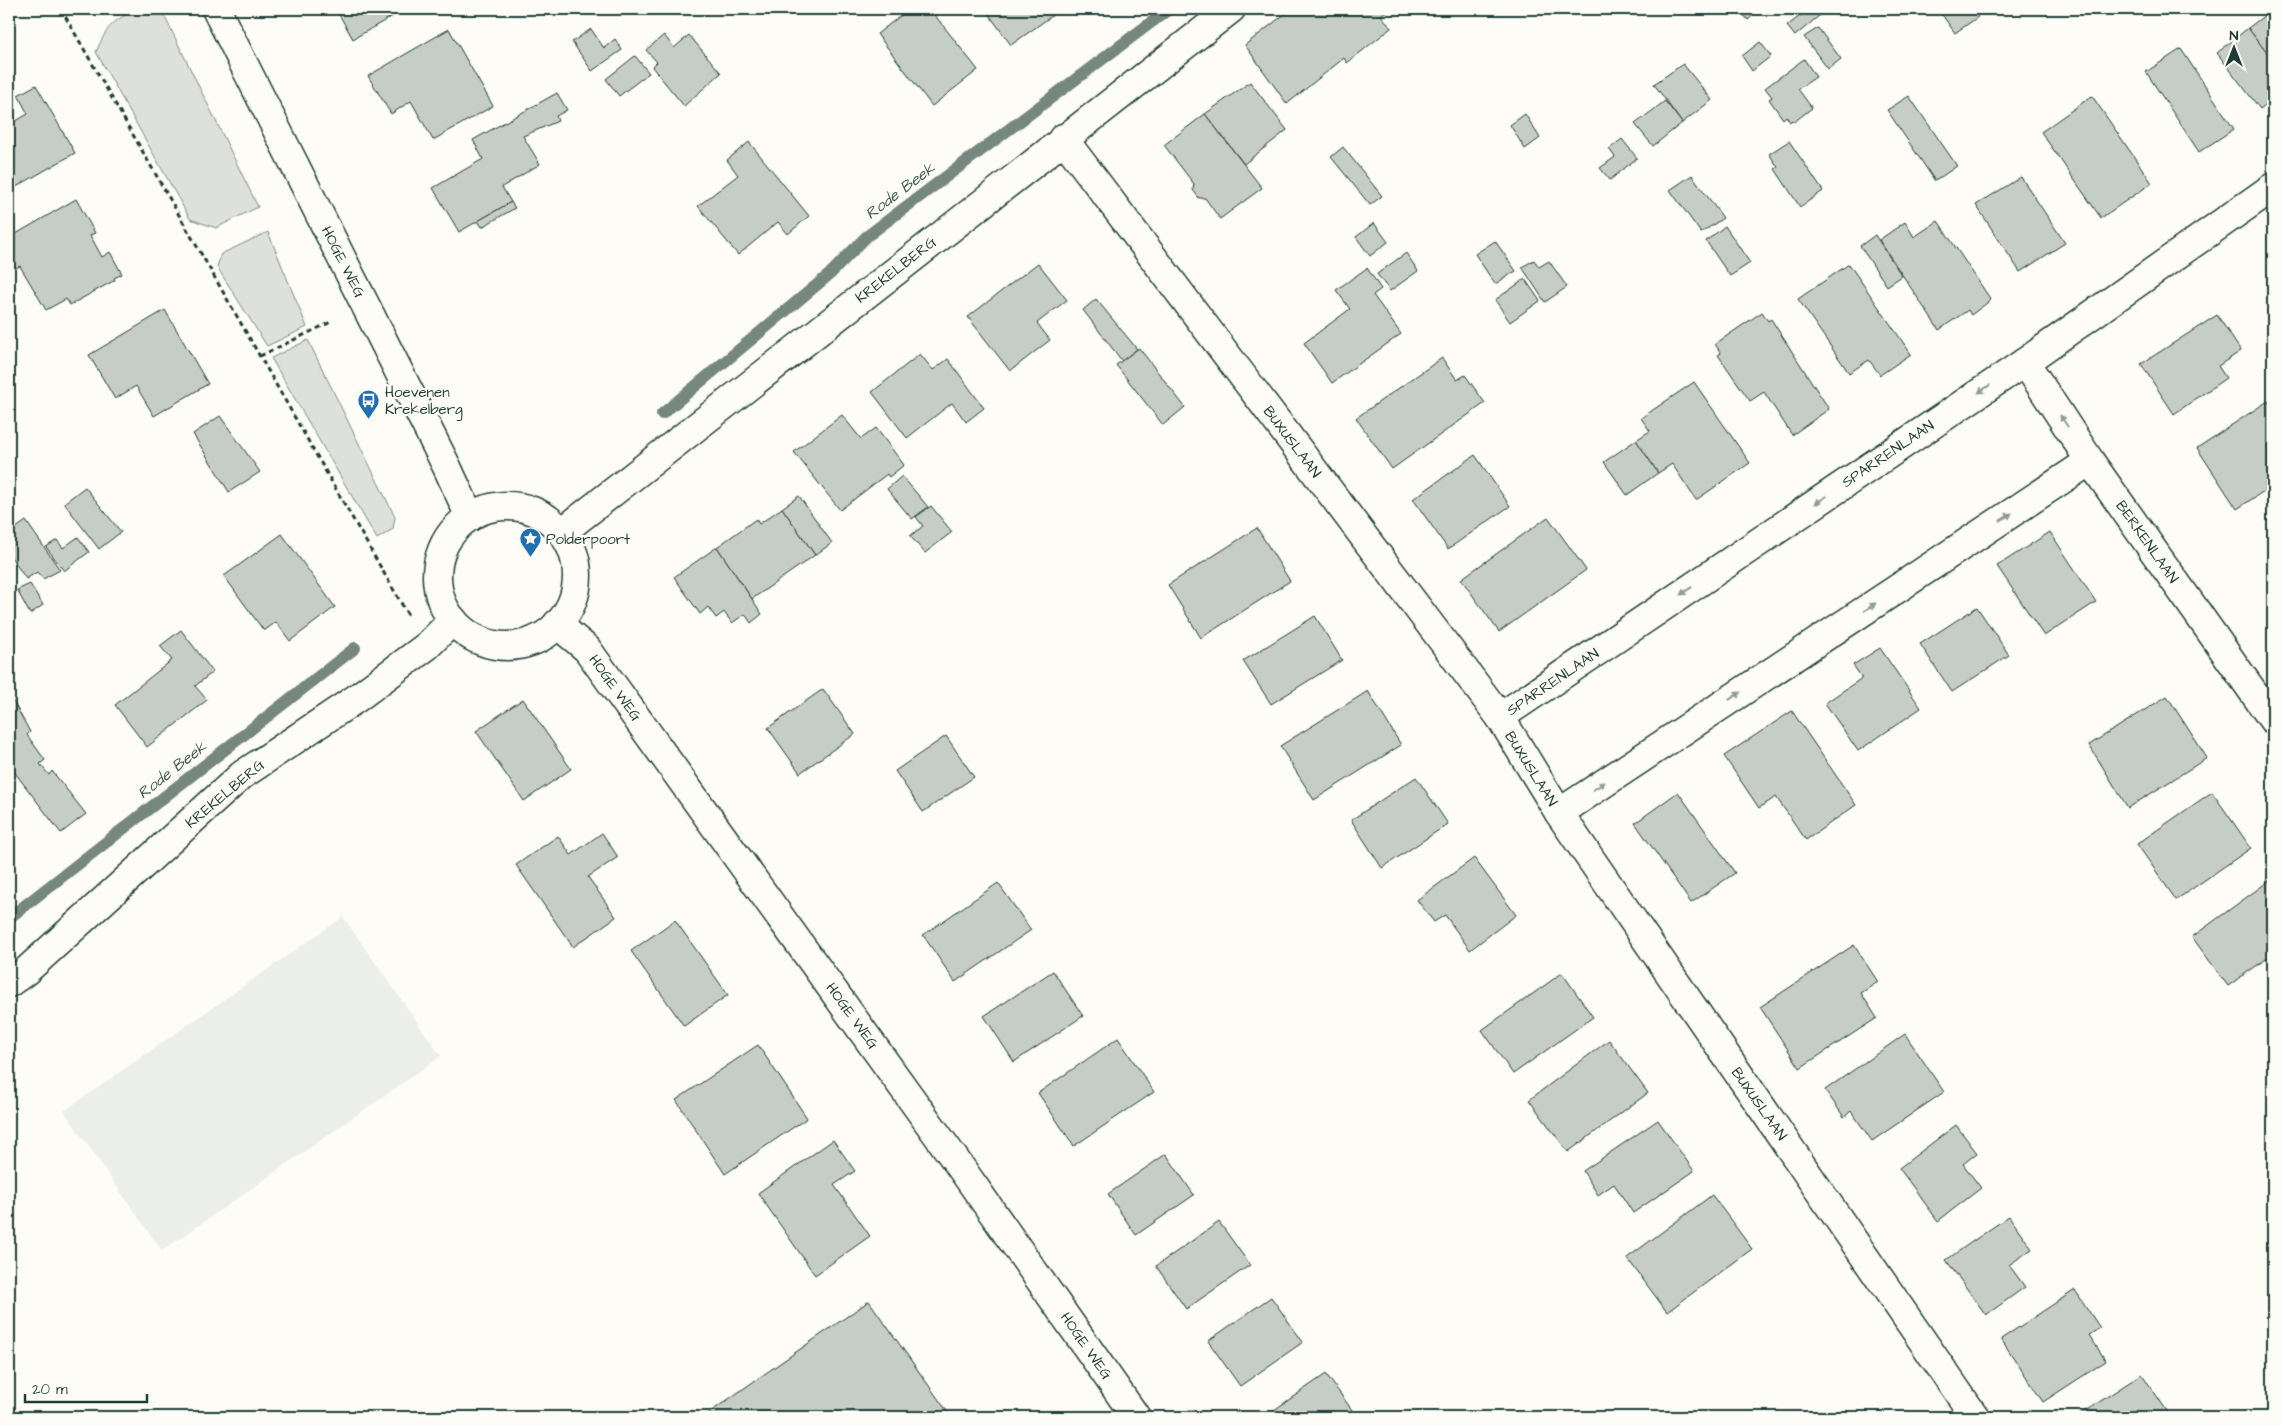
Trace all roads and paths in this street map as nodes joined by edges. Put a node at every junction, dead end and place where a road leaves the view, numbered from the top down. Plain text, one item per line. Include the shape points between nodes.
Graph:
1 (61, 9) edge
2 (216, 9) edge
3 (1231, 9) edge
4 (1063, 138) junction
5 (2273, 187) edge
6 (365, 306) junction
7 (260, 356) junction
8 (2025, 362) junction
9 (2090, 461) junction
10 (470, 517) junction
11 (562, 532) junction
12 (453, 620) junction
13 (557, 624) junction
14 (427, 646) junction
15 (1500, 717) junction
16 (2273, 720) edge
17 (1559, 813) junction
18 (9, 983) edge
19 (1136, 1417) edge
20 (1975, 1417) edge

1 - 7 path
2 - 6 street, HOGE WEG
3 - 4 street, KREKELBERG
4 - 11 street, KREKELBERG
4 - 15 street, BUXUSLAAN
5 - 8 street, SPARRENLAAN
6 - 7 path
6 - 10 street, HOGE WEG
7 - 14 path
9 -> 8 street, BERKENLAAN
8 -> 15 street, SPARRENLAAN
9 - 16 street, BERKENLAAN
17 -> 9 street
10 - 11 street via 485,509 519,507 550,520
10 - 12 street via 449,537 438,564 439,594
11 - 13 street via 576,562 577,579 568,611
12 - 13 street via 467,633 485,642 504,646 524,644
12 - 14 street, KREKELBERG
13 - 19 street, HOGE WEG via 587,649 959,1165
14 - 18 street, KREKELBERG via 357,698 242,775
15 - 17 street, BUXUSLAAN
17 - 20 street, BUXUSLAAN

